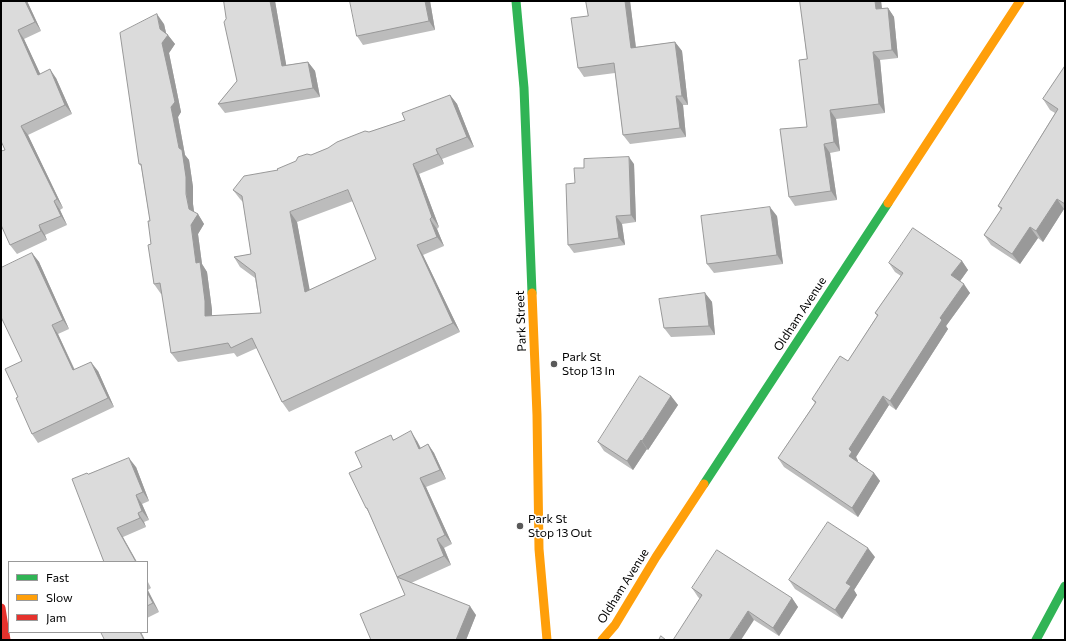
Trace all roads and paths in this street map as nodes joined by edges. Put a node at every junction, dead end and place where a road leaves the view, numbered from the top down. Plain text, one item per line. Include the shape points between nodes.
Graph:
1 (516, 1) edge
2 (1020, 1) edge
3 (1065, 586) edge
4 (1, 608) edge
5 (6, 640) edge
6 (547, 640) edge
7 (602, 640) edge
8 (1036, 640) edge

1 - 6 main road, Park Street via 524,88 537,415 539,549
2 - 7 main road, Oldham Avenue via 656,556 615,625
3 - 8 main road
4 - 5 main road

